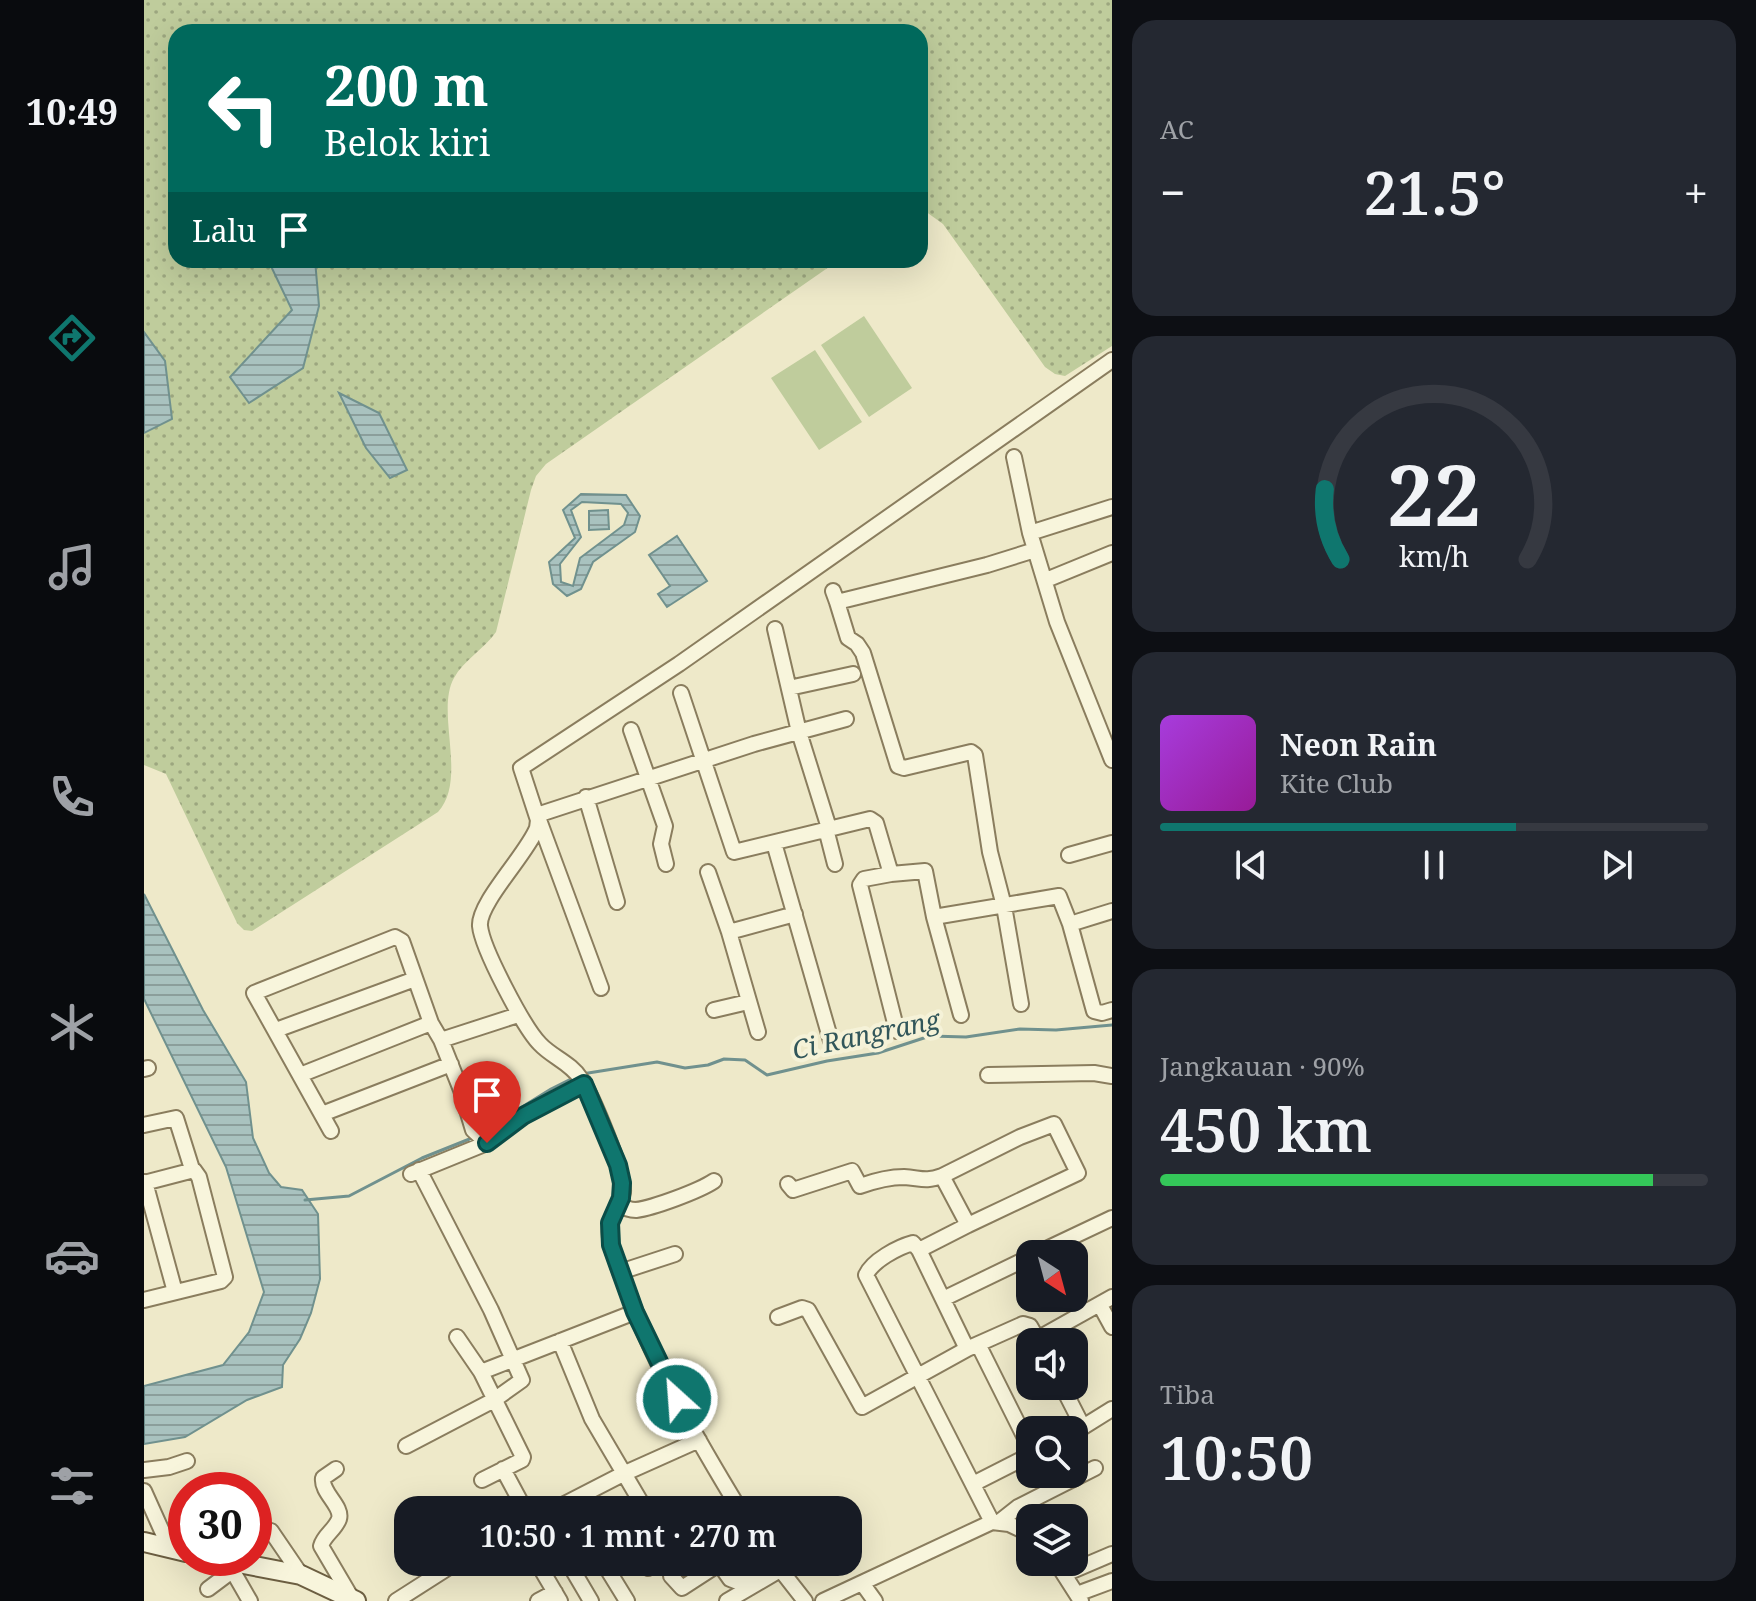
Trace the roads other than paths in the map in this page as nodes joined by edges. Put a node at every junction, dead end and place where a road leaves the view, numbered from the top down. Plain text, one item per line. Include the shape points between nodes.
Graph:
1 (1112, 360) edge
2 (1014, 457) dead end
3 (1112, 507) edge
4 (1030, 533) junction
5 (1035, 550) junction
6 (1112, 553) edge
7 (1046, 580) junction
8 (775, 629) dead end
9 (853, 674) dead end
10 (789, 688) junction
11 (681, 693) dead end
12 (846, 719) dead end
13 (631, 730) dead end
14 (799, 732) junction
15 (702, 760) junction
16 (1112, 760) edge
17 (648, 777) junction
18 (586, 797) junction
19 (538, 817) junction
20 (828, 828) junction
21 (774, 843) junction
22 (1112, 843) edge
23 (1069, 855) dead end
24 (666, 864) dead end
25 (835, 864) dead end
26 (708, 872) dead end
27 (891, 874) junction
28 (617, 902) dead end
29 (1004, 906) junction
30 (1112, 911) edge
31 (795, 914) junction
32 (934, 917) junction
33 (1070, 924) junction
34 (729, 932) junction
35 (415, 979) junction
36 (601, 988) dead end
37 (748, 1002) junction
38 (1021, 1004) dead end
39 (714, 1010) dead end
40 (1112, 1010) edge
41 (518, 1015) junction
42 (961, 1015) dead end
43 (431, 1023) junction
44 (276, 1030) junction
45 (897, 1031) dead end
46 (758, 1032) dead end
47 (441, 1040) junction
48 (831, 1041) dead end
49 (451, 1064) junction
50 (300, 1075) junction
51 (988, 1075) dead end
52 (578, 1076) junction
53 (1112, 1076) edge
54 (322, 1114) junction
55 (144, 1125) edge
56 (331, 1131) dead end
57 (479, 1137) junction
58 (192, 1169) junction
59 (942, 1176) junction
60 (714, 1181) dead end
61 (144, 1183) edge
62 (788, 1184) dead end
63 (618, 1204) junction
64 (1112, 1218) edge
65 (968, 1225) junction
66 (1066, 1240) edge
67 (919, 1250) junction
68 (675, 1254) dead end
69 (1016, 1264) edge
70 (620, 1272) junction
71 (175, 1292) junction
72 (943, 1299) junction
73 (144, 1300) edge
74 (1106, 1301) edge
75 (635, 1312) junction
76 (778, 1317) dead end
77 (1112, 1327) edge
78 (1031, 1328) edge
79 (1059, 1328) edge
80 (457, 1337) dead end
81 (560, 1341) junction
82 (972, 1346) junction
83 (513, 1360) junction
84 (481, 1372) junction
85 (919, 1376) junction
86 (494, 1400) junction
87 (1112, 1409) edge
88 (1016, 1423) edge
89 (1088, 1423) edge
90 (699, 1440) junction
91 (406, 1446) dead end
92 (187, 1461) dead end
93 (1016, 1462) edge
94 (1095, 1468) dead end
95 (336, 1469) dead end
96 (503, 1469) junction
97 (144, 1470) edge
98 (623, 1474) junction
99 (482, 1480) dead end
100 (973, 1484) junction
101 (144, 1491) edge
102 (517, 1496) edge
103 (586, 1496) edge
104 (637, 1496) edge
105 (732, 1496) edge
106 (996, 1522) junction
107 (1016, 1527) edge
108 (272, 1532) edge
109 (168, 1533) edge
110 (144, 1542) edge
111 (168, 1548) edge
112 (1112, 1554) edge
113 (1088, 1564) edge
114 (272, 1570) edge
115 (301, 1575) junction
116 (216, 1576) edge
117 (233, 1576) edge
118 (435, 1576) edge
119 (546, 1576) edge
120 (576, 1576) edge
121 (612, 1576) edge
122 (671, 1576) dead end
123 (699, 1576) edge
124 (730, 1576) edge
125 (748, 1576) edge
126 (760, 1576) edge
127 (784, 1576) edge
128 (1066, 1576) edge
129 (1112, 1581) edge
130 (862, 1583) junction
131 (208, 1589) dead end
132 (558, 1596) edge
133 (1079, 1598) edge
134 (353, 1599) edge
135 (250, 1601) edge
136 (396, 1601) edge
137 (538, 1601) edge
138 (591, 1601) edge
139 (627, 1601) edge
140 (727, 1601) edge
141 (805, 1601) edge
142 (823, 1601) edge
143 (875, 1601) edge

1 - 19 street via 679,664 521,768
2 - 4 street
3 - 4 street
4 - 5 street
5 - 7 street
5 - 29 street via 835,597 848,638 863,653 898,766 974,753
6 - 7 street
7 - 16 street via 1073,667
8 - 10 street
9 - 10 street
10 - 14 street
11 - 15 street
12 - 14 street
13 - 17 street
14 - 15 street
14 - 20 street
15 - 17 street
15 - 21 street via 733,851
17 - 18 street
17 - 24 street via 665,826 661,844
18 - 19 street
18 - 28 street
19 - 36 street
19 - 41 street via 533,837 480,923
20 - 21 street
20 - 25 street
20 - 27 street via 874,820
21 - 31 street
22 - 23 street
26 - 34 street
27 - 32 street via 925,871
27 - 45 street via 864,879 860,885
29 - 32 street
29 - 33 street via 1058,896
29 - 38 street
30 - 33 street
31 - 34 street
31 - 48 street
32 - 42 street
33 - 40 street via 1094,1011
34 - 37 street
35 - 43 street
35 - 44 street
35 - 44 street via 402,941 395,937 254,992
37 - 39 street
37 - 46 street
41 - 47 street
41 - 52 street via 539,1044
43 - 47 street
43 - 50 street
44 - 50 street
47 - 49 street
49 - 54 street
49 - 57 street
50 - 54 street
51 - 53 street
52 - 57 street via 523,1116
52 - 63 street via 618,1165 623,1189
54 - 56 street
55 - 58 street via 174,1117
57 - 83 street via 415,1172
58 - 61 street
58 - 71 street via 199,1177 224,1279
59 - 62 street via 925,1181 880,1179 860,1186 852,1171 793,1190
59 - 65 street
59 - 65 street via 1055,1125 1081,1180
60 - 63 street via 646,1207 632,1210
61 - 71 street
63 - 70 street via 609,1232
64 - 66 street
65 - 67 street
67 - 72 street
67 - 85 street via 913,1243 900,1247 866,1274
68 - 70 street
69 - 72 street
70 - 75 street
71 - 73 street
72 - 82 street
74 - 77 street
74 - 79 street
75 - 81 street
75 - 90 street
76 - 85 street via 808,1310 862,1407
78 - 82 street via 1023,1324
80 - 84 street
81 - 83 street
81 - 98 street via 592,1419
82 - 85 street
82 - 88 street
83 - 84 street
83 - 86 street via 522,1380
84 - 86 street
85 - 100 street
86 - 91 street
86 - 96 street via 523,1457
87 - 89 street
90 - 98 street
90 - 105 street
92 - 97 street
93 - 100 street
94 - 106 street
95 - 134 street via 322,1485 339,1520 321,1546
96 - 99 street
96 - 102 street
98 - 103 street
98 - 104 street
100 - 106 street
101 - 109 street
106 - 107 street
106 - 130 street
108 - 115 street
110 - 111 street
112 - 113 street
114 - 115 street
115 - 134 street
116 - 131 street
117 - 135 street
118 - 136 street
119 - 132 street
120 - 138 street
121 - 139 street
122 - 123 street via 682,1588
124 - 125 street via 735,1581
126 - 140 street
127 - 141 street
128 - 133 street
129 - 133 street
130 - 142 street
130 - 143 street
132 - 137 street

